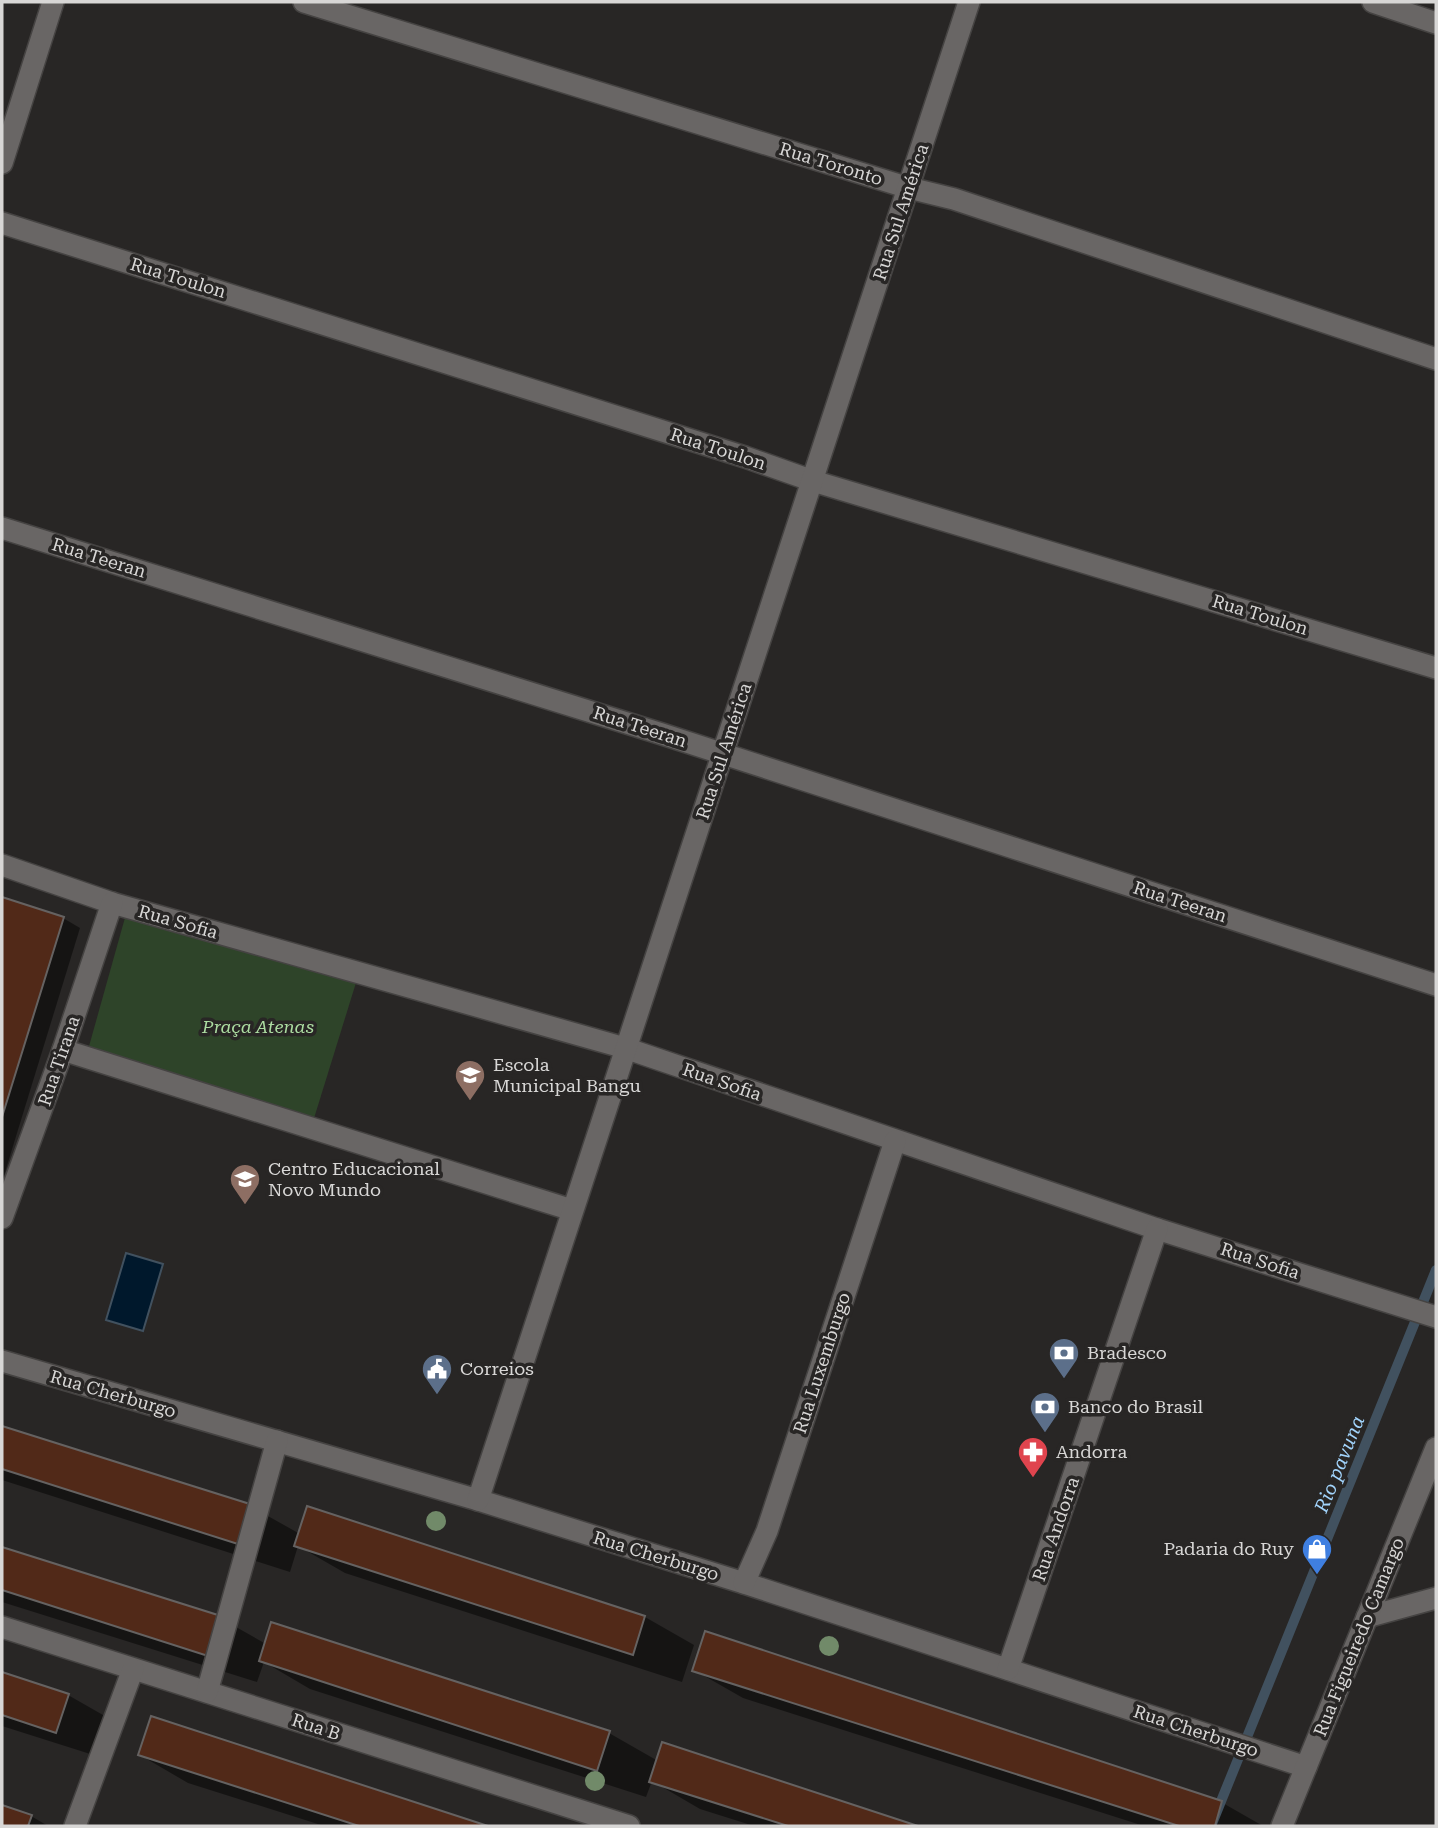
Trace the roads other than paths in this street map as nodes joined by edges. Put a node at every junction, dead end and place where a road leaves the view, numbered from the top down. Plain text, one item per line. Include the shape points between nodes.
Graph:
1 (53, 2) edge
2 (304, 2) edge
3 (969, 2) edge
4 (1373, 2) edge
5 (1436, 23) edge
6 (2, 163) edge
7 (909, 188) junction
8 (2, 223) edge
9 (1436, 359) edge
10 (813, 481) junction
11 (2, 528) edge
12 (1436, 668) edge
13 (723, 754) junction
14 (2, 865) edge
15 (111, 903) junction
16 (1436, 985) edge
17 (625, 1048) junction
18 (63, 1051) junction
19 (895, 1141) junction
20 (572, 1210) junction
21 (2, 1218) edge
22 (1157, 1229) junction
23 (1436, 1317) edge
24 (2, 1361) edge
25 (277, 1441) junction
26 (1436, 1448) edge
27 (478, 1500) junction
28 (744, 1583) junction
29 (1436, 1598) edge
30 (1367, 1617) junction
31 (2, 1627) edge
32 (133, 1669) junction
33 (1008, 1670) junction
34 (207, 1692) junction
35 (1306, 1767) junction
36 (75, 1826) edge
37 (629, 1826) edge
38 (1282, 1826) edge

1 - 6 street
2 - 7 street, Rua Toronto
3 - 7 street, Rua Sul América
4 - 5 street
7 - 9 street, Rua Toronto
7 - 10 street, Rua Sul América
8 - 10 street, Rua Toulon
10 - 12 street, Rua Toulon
10 - 13 street, Rua Sul América
11 - 13 street, Rua Teeran
13 - 16 street, Rua Teeran
13 - 17 street, Rua Sul América
14 - 15 street, Rua Sofia
15 - 17 street, Rua Sofia
15 - 18 street, Rua Tirana
17 - 19 street, Rua Sofia
17 - 20 street, Rua Sul América
18 - 20 street
18 - 21 street, Rua Tirana
19 - 22 street, Rua Sofia
19 - 28 street, Rua Luxemburgo via 767,1531
20 - 27 street, Rua Sul América
22 - 23 street, Rua Sofia
22 - 33 street, Rua Andorra
24 - 25 street, Rua Cherburgo
25 - 27 street, Rua Cherburgo
25 - 34 street
26 - 30 street, Rua Figueiredo Camargo
27 - 28 street, Rua Cherburgo
28 - 33 street, Rua Cherburgo
29 - 30 street
30 - 35 street, Rua Figueiredo Camargo
31 - 32 street, Rua B
32 - 34 street, Rua B
32 - 36 street
33 - 35 street, Rua Cherburgo
34 - 37 street, Rua B
35 - 38 street, Rua Figueiredo Camargo

